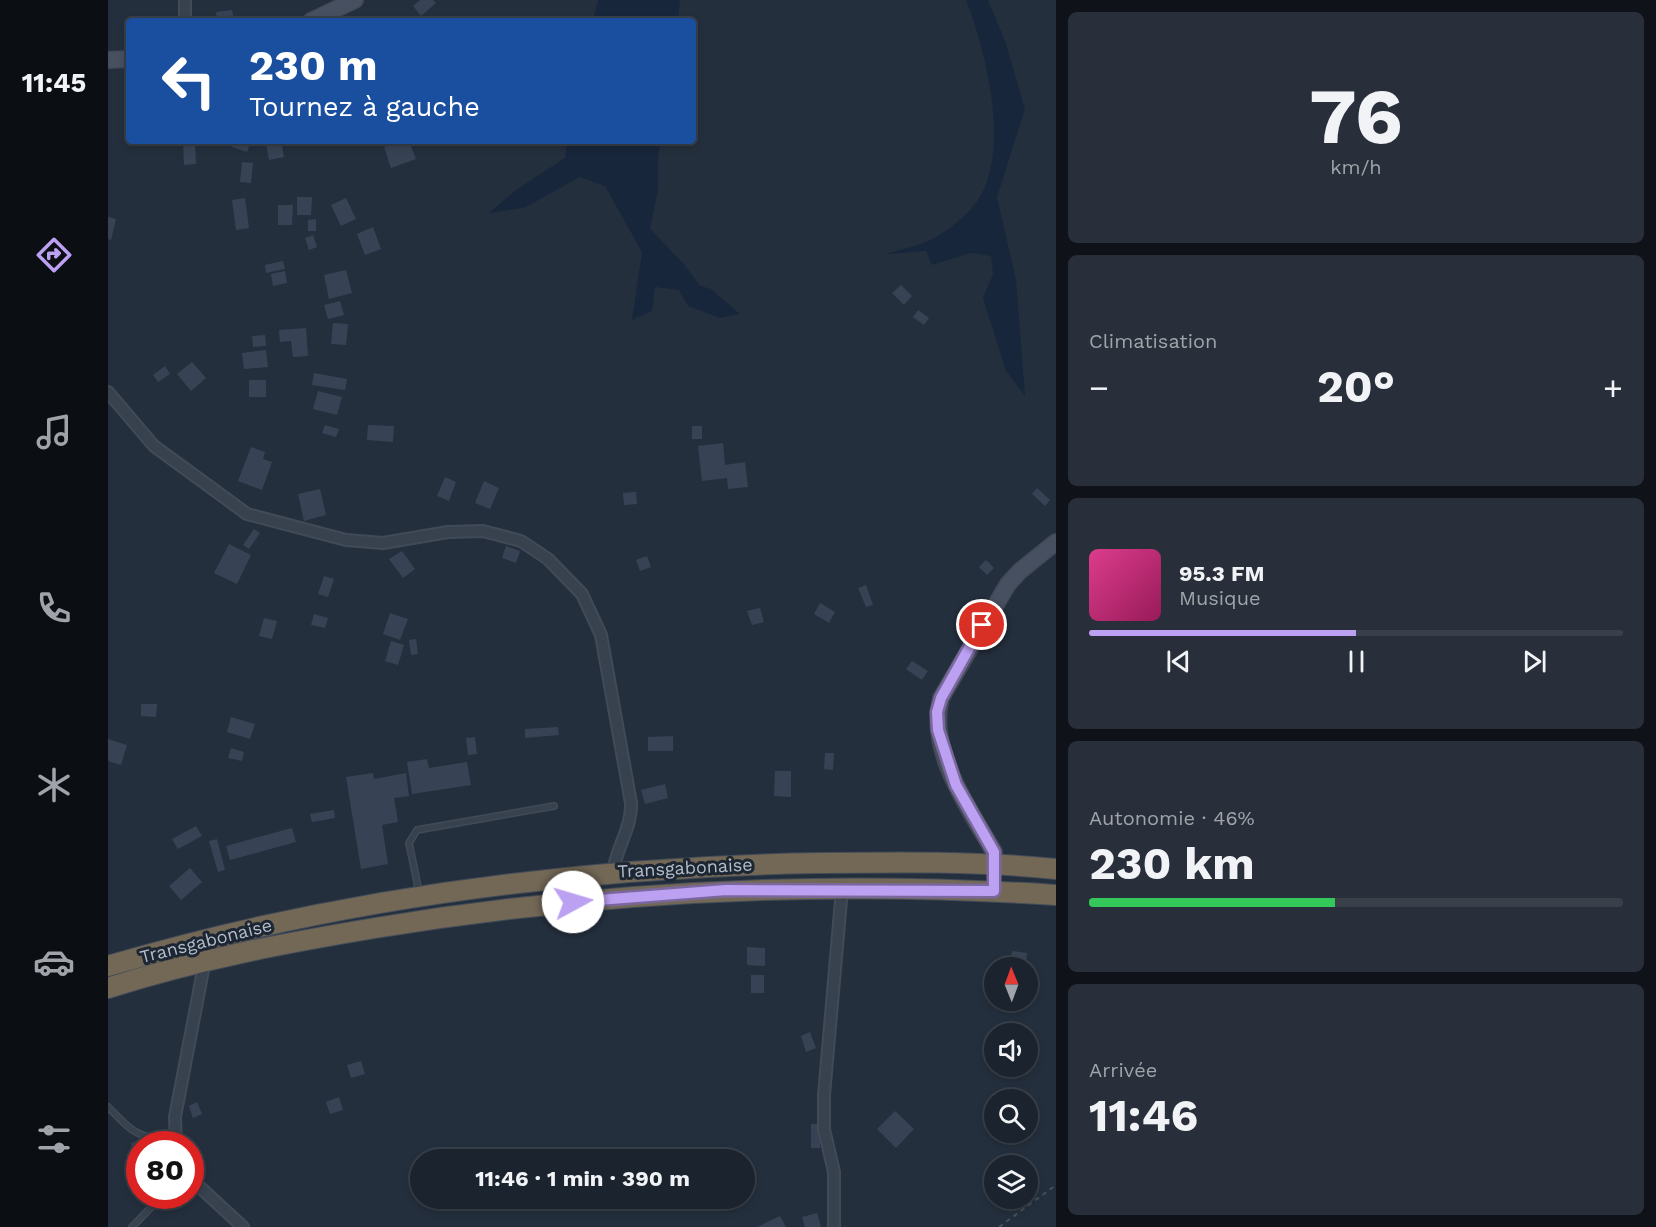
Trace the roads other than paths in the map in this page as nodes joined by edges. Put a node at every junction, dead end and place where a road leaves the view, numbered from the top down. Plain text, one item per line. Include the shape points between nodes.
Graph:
1 (185, 0) edge
2 (355, 0) edge
3 (185, 18) edge
4 (316, 18) edge
5 (126, 59) edge
6 (108, 60) edge
7 (108, 392) edge
8 (1056, 542) edge
9 (555, 806) dead end
10 (1056, 869) edge
11 (613, 872) junction
12 (994, 878) junction
13 (842, 889) junction
14 (1056, 895) edge
15 (420, 897) junction
16 (205, 960) junction
17 (108, 966) edge
18 (108, 988) edge
19 (108, 1107) edge
20 (131, 1131) edge
21 (176, 1131) edge
22 (204, 1191) edge
23 (149, 1209) edge
24 (132, 1227) edge
25 (243, 1227) edge
26 (834, 1227) edge

1 - 3 street
2 - 4 street
5 - 6 street
7 - 11 street via 154,446 247,514 346,540 382,543 448,532 483,531 521,541 548,559 582,594 601,635 631,812
8 - 12 street via 1008,584 941,698 937,712 938,730 956,785 994,852
9 - 15 lane via 417,830 410,843
10 - 12 highway, Transgabonaise
11 - 12 highway, Transgabonaise via 764,864
11 - 15 highway, Transgabonaise
12 - 13 highway, Transgabonaise
12 - 14 highway, Transgabonaise
13 - 16 highway, Transgabonaise via 726,890 484,910
13 - 26 street via 824,1095 825,1129 834,1172
15 - 17 highway, Transgabonaise via 255,928
16 - 18 highway, Transgabonaise
16 - 21 street
19 - 20 lane
22 - 25 street
23 - 24 lane

